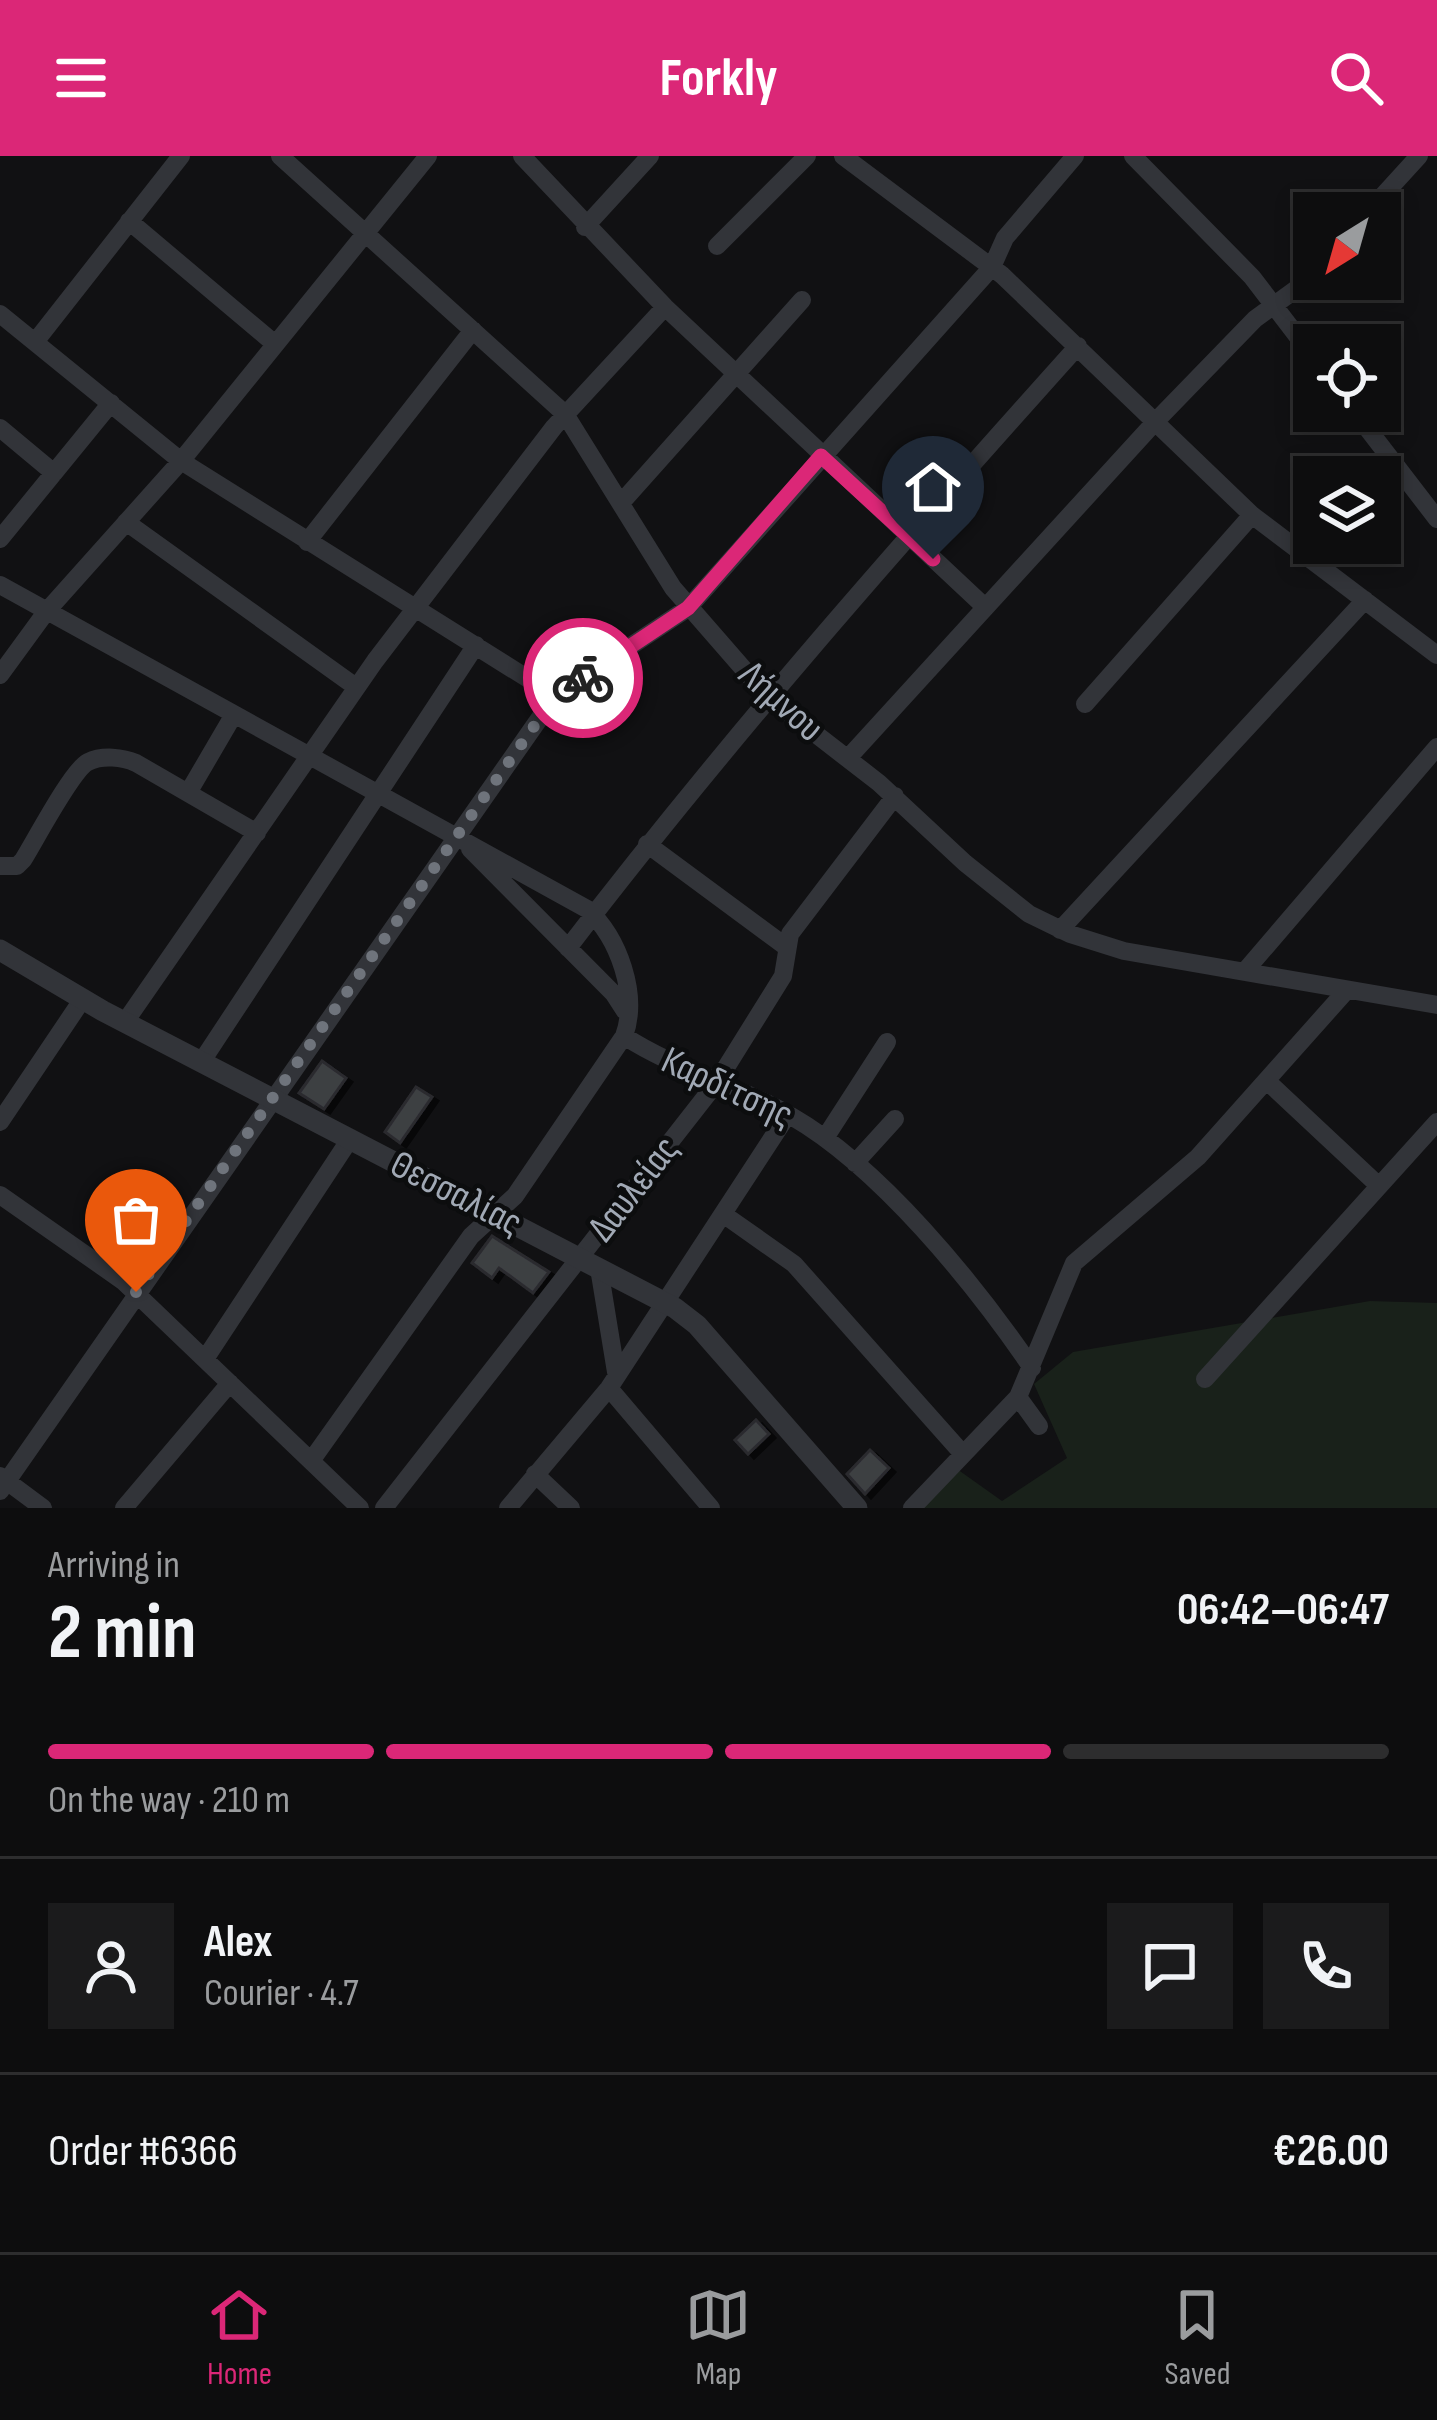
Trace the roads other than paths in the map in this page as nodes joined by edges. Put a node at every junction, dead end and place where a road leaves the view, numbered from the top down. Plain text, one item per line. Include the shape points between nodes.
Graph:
1 (181, 156) edge
2 (280, 156) edge
3 (428, 156) edge
4 (522, 156) edge
5 (650, 156) edge
6 (807, 156) edge
7 (843, 156) edge
8 (1075, 156) edge
9 (1133, 156) edge
10 (1419, 156) edge
11 (1386, 192) edge
12 (129, 220) junction
13 (586, 227) junction
14 (366, 233) junction
15 (717, 246) dead end
16 (992, 267) junction
17 (1293, 291) edge
18 (802, 300) dead end
19 (1273, 305) junction
20 (665, 307) junction
21 (0, 314) edge
22 (473, 330) junction
23 (1293, 331) edge
24 (34, 342) junction
25 (275, 344) junction
26 (1078, 346) junction
27 (736, 374) junction
28 (111, 403) junction
29 (565, 414) junction
30 (1155, 422) junction
31 (0, 428) edge
32 (1370, 432) edge
33 (821, 456) junction
34 (181, 461) junction
35 (54, 473) junction
36 (621, 503) junction
37 (1252, 515) junction
38 (1437, 519) edge
39 (126, 522) junction
40 (906, 535) junction
41 (0, 539) edge
42 (308, 542) junction
43 (0, 585) edge
44 (1365, 600) junction
45 (985, 607) junction
46 (416, 608) junction
47 (688, 608) junction
48 (46, 612) junction
49 (476, 645) junction
50 (1437, 655) edge
51 (0, 675) edge
52 (356, 686) junction
53 (557, 697) junction
54 (768, 698) junction
55 (1085, 704) dead end
56 (232, 716) junction
57 (1437, 747) edge
58 (310, 753) junction
59 (848, 758) junction
60 (379, 791) junction
61 (188, 793) junction
62 (895, 796) junction
63 (257, 833) junction
64 (458, 837) junction
65 (647, 844) junction
66 (0, 866) edge
67 (593, 915) junction
68 (1060, 930) junction
69 (785, 946) junction
70 (568, 948) junction
71 (0, 950) edge
72 (1245, 971) junction
73 (1346, 991) junction
74 (82, 1000) junction
75 (1437, 1005) edge
76 (124, 1022) junction
77 (626, 1026) junction
78 (887, 1042) dead end
79 (202, 1061) junction
80 (717, 1082) junction
81 (1268, 1082) junction
82 (272, 1096) junction
83 (788, 1114) junction
84 (895, 1119) dead end
85 (0, 1122) edge
86 (1437, 1123) edge
87 (825, 1138) junction
88 (350, 1139) junction
89 (855, 1163) junction
90 (1378, 1185) junction
91 (0, 1195) edge
92 (494, 1213) junction
93 (723, 1214) junction
94 (590, 1263) junction
95 (136, 1292) junction
96 (662, 1302) junction
97 (205, 1359) junction
98 (1032, 1368) junction
99 (1205, 1379) dead end
100 (613, 1380) junction
101 (230, 1384) junction
102 (1018, 1397) junction
103 (1039, 1426) dead end
104 (962, 1453) junction
105 (311, 1461) junction
106 (535, 1474) junction
107 (2, 1483) edge
108 (44, 1508) edge
109 (124, 1508) edge
110 (360, 1508) edge
111 (384, 1508) edge
112 (508, 1508) edge
113 (571, 1508) edge
114 (711, 1508) edge
115 (857, 1508) edge
116 (912, 1508) edge

1 - 12 street
2 - 14 street, Λήμνου
3 - 14 street
4 - 13 street
5 - 13 street
6 - 15 street
7 - 16 street
8 - 16 street via 1005,238
9 - 19 street
10 - 11 street
12 - 24 street
12 - 25 street
13 - 20 street
14 - 22 street, Λήμνου
14 - 25 street
16 - 26 street
16 - 33 street
17 - 19 street
18 - 27 street
19 - 23 street
19 - 30 street
20 - 27 street
20 - 29 street
21 - 24 street
22 - 29 street, Λήμνου
22 - 42 street
24 - 28 street
25 - 34 street
26 - 30 street
26 - 40 street
27 - 33 street
27 - 36 street
28 - 34 street
28 - 35 street
29 - 36 street, Λήμνου
29 - 46 street
30 - 37 street
30 - 45 street
31 - 35 street
32 - 38 street
33 - 40 street
33 - 47 street
34 - 39 street
34 - 42 street
35 - 41 street
36 - 47 street, Λήμνου
37 - 44 street
37 - 55 street
39 - 48 street
39 - 52 street
40 - 45 street
40 - 54 street
42 - 46 street
43 - 48 street
44 - 50 street
44 - 68 street
45 - 59 street
46 - 49 street
46 - 52 street
47 - 53 street
47 - 54 street, Λήμνου
48 - 51 street
48 - 56 street
49 - 53 street
49 - 60 street
52 - 58 street
53 - 64 street
54 - 59 street, Λήμνου
54 - 65 street
56 - 58 street
56 - 61 street
57 - 72 street
58 - 60 street
58 - 63 street
59 - 62 street, Λήμνου
60 - 64 street
60 - 79 street
61 - 63 street
61 - 66 street via 127,759 93,759 23,860
62 - 68 street, Λήμνου via 998,890
62 - 69 street, Δαυλείας
63 - 76 street
64 - 67 street
64 - 70 street
64 - 82 street
65 - 67 street
65 - 69 street
67 - 70 street
67 - 77 street, Καρδίτσης via 618,953
68 - 72 street, Λήμνου via 1124,951
69 - 80 street, Δαυλείας via 783,976
70 - 77 street via 614,994
71 - 74 street, Θεσσαλίας
72 - 73 street, Λήμνου
73 - 75 street, Λήμνου
73 - 81 street
74 - 76 street, Θεσσαλίας
74 - 85 street
76 - 79 street, Θεσσαλίας
77 - 80 street, Καρδίτσης
77 - 92 street via 515,1196
78 - 87 street
79 - 82 street, Θεσσαλίας
80 - 83 street, Καρδίτσης
80 - 94 street, Δαυλείας
81 - 90 street
81 - 98 street via 1198,1156 1074,1263
82 - 88 street, Θεσσαλίας
82 - 95 street
83 - 87 street, Καρδίτσης
83 - 93 street
84 - 89 street
86 - 90 street
87 - 89 street, Καρδίτσης
88 - 92 street, Θεσσαλίας
88 - 97 street
89 - 98 street, Καρδίτσης via 966,1276
90 - 99 street
91 - 95 street
92 - 94 street, Θεσσαλίας
92 - 105 street
93 - 96 street
93 - 104 street via 794,1264
94 - 96 street, Θεσσαλίας
94 - 100 street
94 - 111 street, Δαυλείας
95 - 97 street
95 - 107 street
96 - 100 street
96 - 115 street, Θεσσαλίας via 697,1325
97 - 101 street
98 - 102 street
100 - 106 street
100 - 114 street
101 - 105 street
101 - 109 street
102 - 103 street
102 - 104 street
104 - 116 street
105 - 110 street
106 - 112 street
106 - 113 street
107 - 108 street

